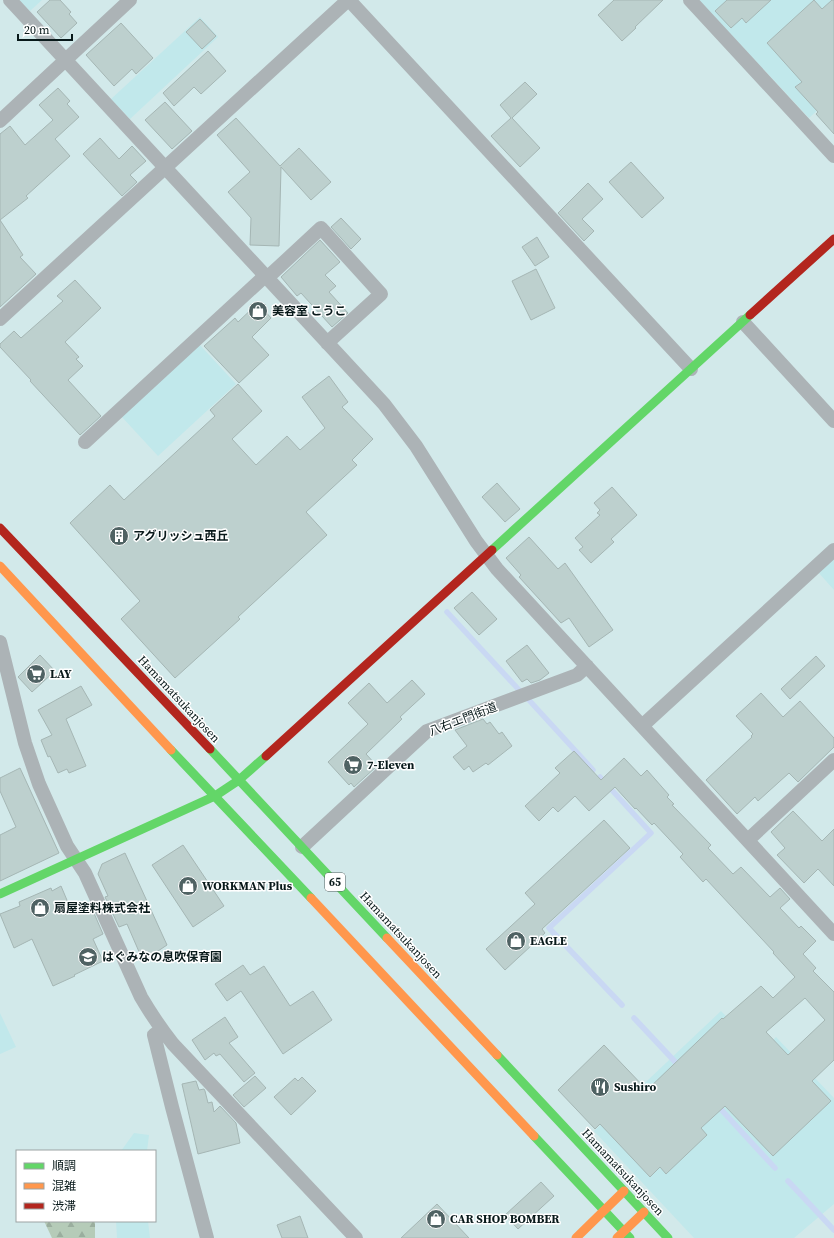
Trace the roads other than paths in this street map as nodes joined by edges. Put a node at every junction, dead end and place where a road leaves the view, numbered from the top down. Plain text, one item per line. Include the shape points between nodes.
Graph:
1 (10, 0) edge
2 (130, 0) edge
3 (348, 0) edge
4 (690, 0) edge
5 (66, 60) junction
6 (0, 120) edge
7 (834, 156) edge
8 (165, 168) junction
9 (834, 239) edge
10 (266, 276) junction
11 (0, 320) edge
12 (743, 322) junction
13 (327, 343) junction
14 (690, 369) junction
15 (834, 421) edge
16 (85, 442) dead end
17 (0, 528) edge
18 (834, 550) edge
19 (487, 555) junction
20 (0, 566) edge
21 (0, 642) edge
22 (587, 666) junction
23 (642, 726) junction
24 (834, 760) edge
25 (239, 780) junction
26 (215, 796) junction
27 (748, 840) junction
28 (302, 847) junction
29 (76, 860) junction
30 (0, 894) edge
31 (834, 934) edge
32 (161, 1030) junction
33 (624, 1191) junction
34 (604, 1211) junction
35 (644, 1212) junction
36 (627, 1235) edge
37 (207, 1238) edge
38 (356, 1238) edge
39 (576, 1238) edge
40 (617, 1238) edge
41 (668, 1238) edge

1 - 5 street
2 - 5 street
3 - 8 street
3 - 14 street
4 - 7 street
5 - 6 street
5 - 8 street
8 - 10 street
8 - 11 street
9 - 12 main road
10 - 13 street
10 - 13 street via 321,228 381,294
10 - 16 street
12 - 14 main road
12 - 15 street
13 - 19 street via 384,404 406,432
14 - 19 main road
17 - 25 main road, Hamamatsukanjosen / 65
18 - 23 street
19 - 22 street
19 - 25 main road
20 - 26 main road, 65
21 - 29 street via 29,757 64,839
22 - 23 street
22 - 28 street, 八右エ門街道 via 577,676 427,731
23 - 27 street
24 - 27 street
25 - 26 main road
25 - 28 main road, Hamamatsukanjosen / 65
26 - 29 main road
26 - 34 main road, 65
27 - 31 street
28 - 33 main road, Hamamatsukanjosen / 65
29 - 30 main road
29 - 32 street via 141,997
32 - 37 street via 154,1035
32 - 38 street
33 - 34 main road
33 - 35 main road, Hamamatsukanjosen / 65
34 - 36 main road, 65
34 - 39 main road
35 - 36 main road
35 - 41 main road, Hamamatsukanjosen / 65
36 - 40 main road

